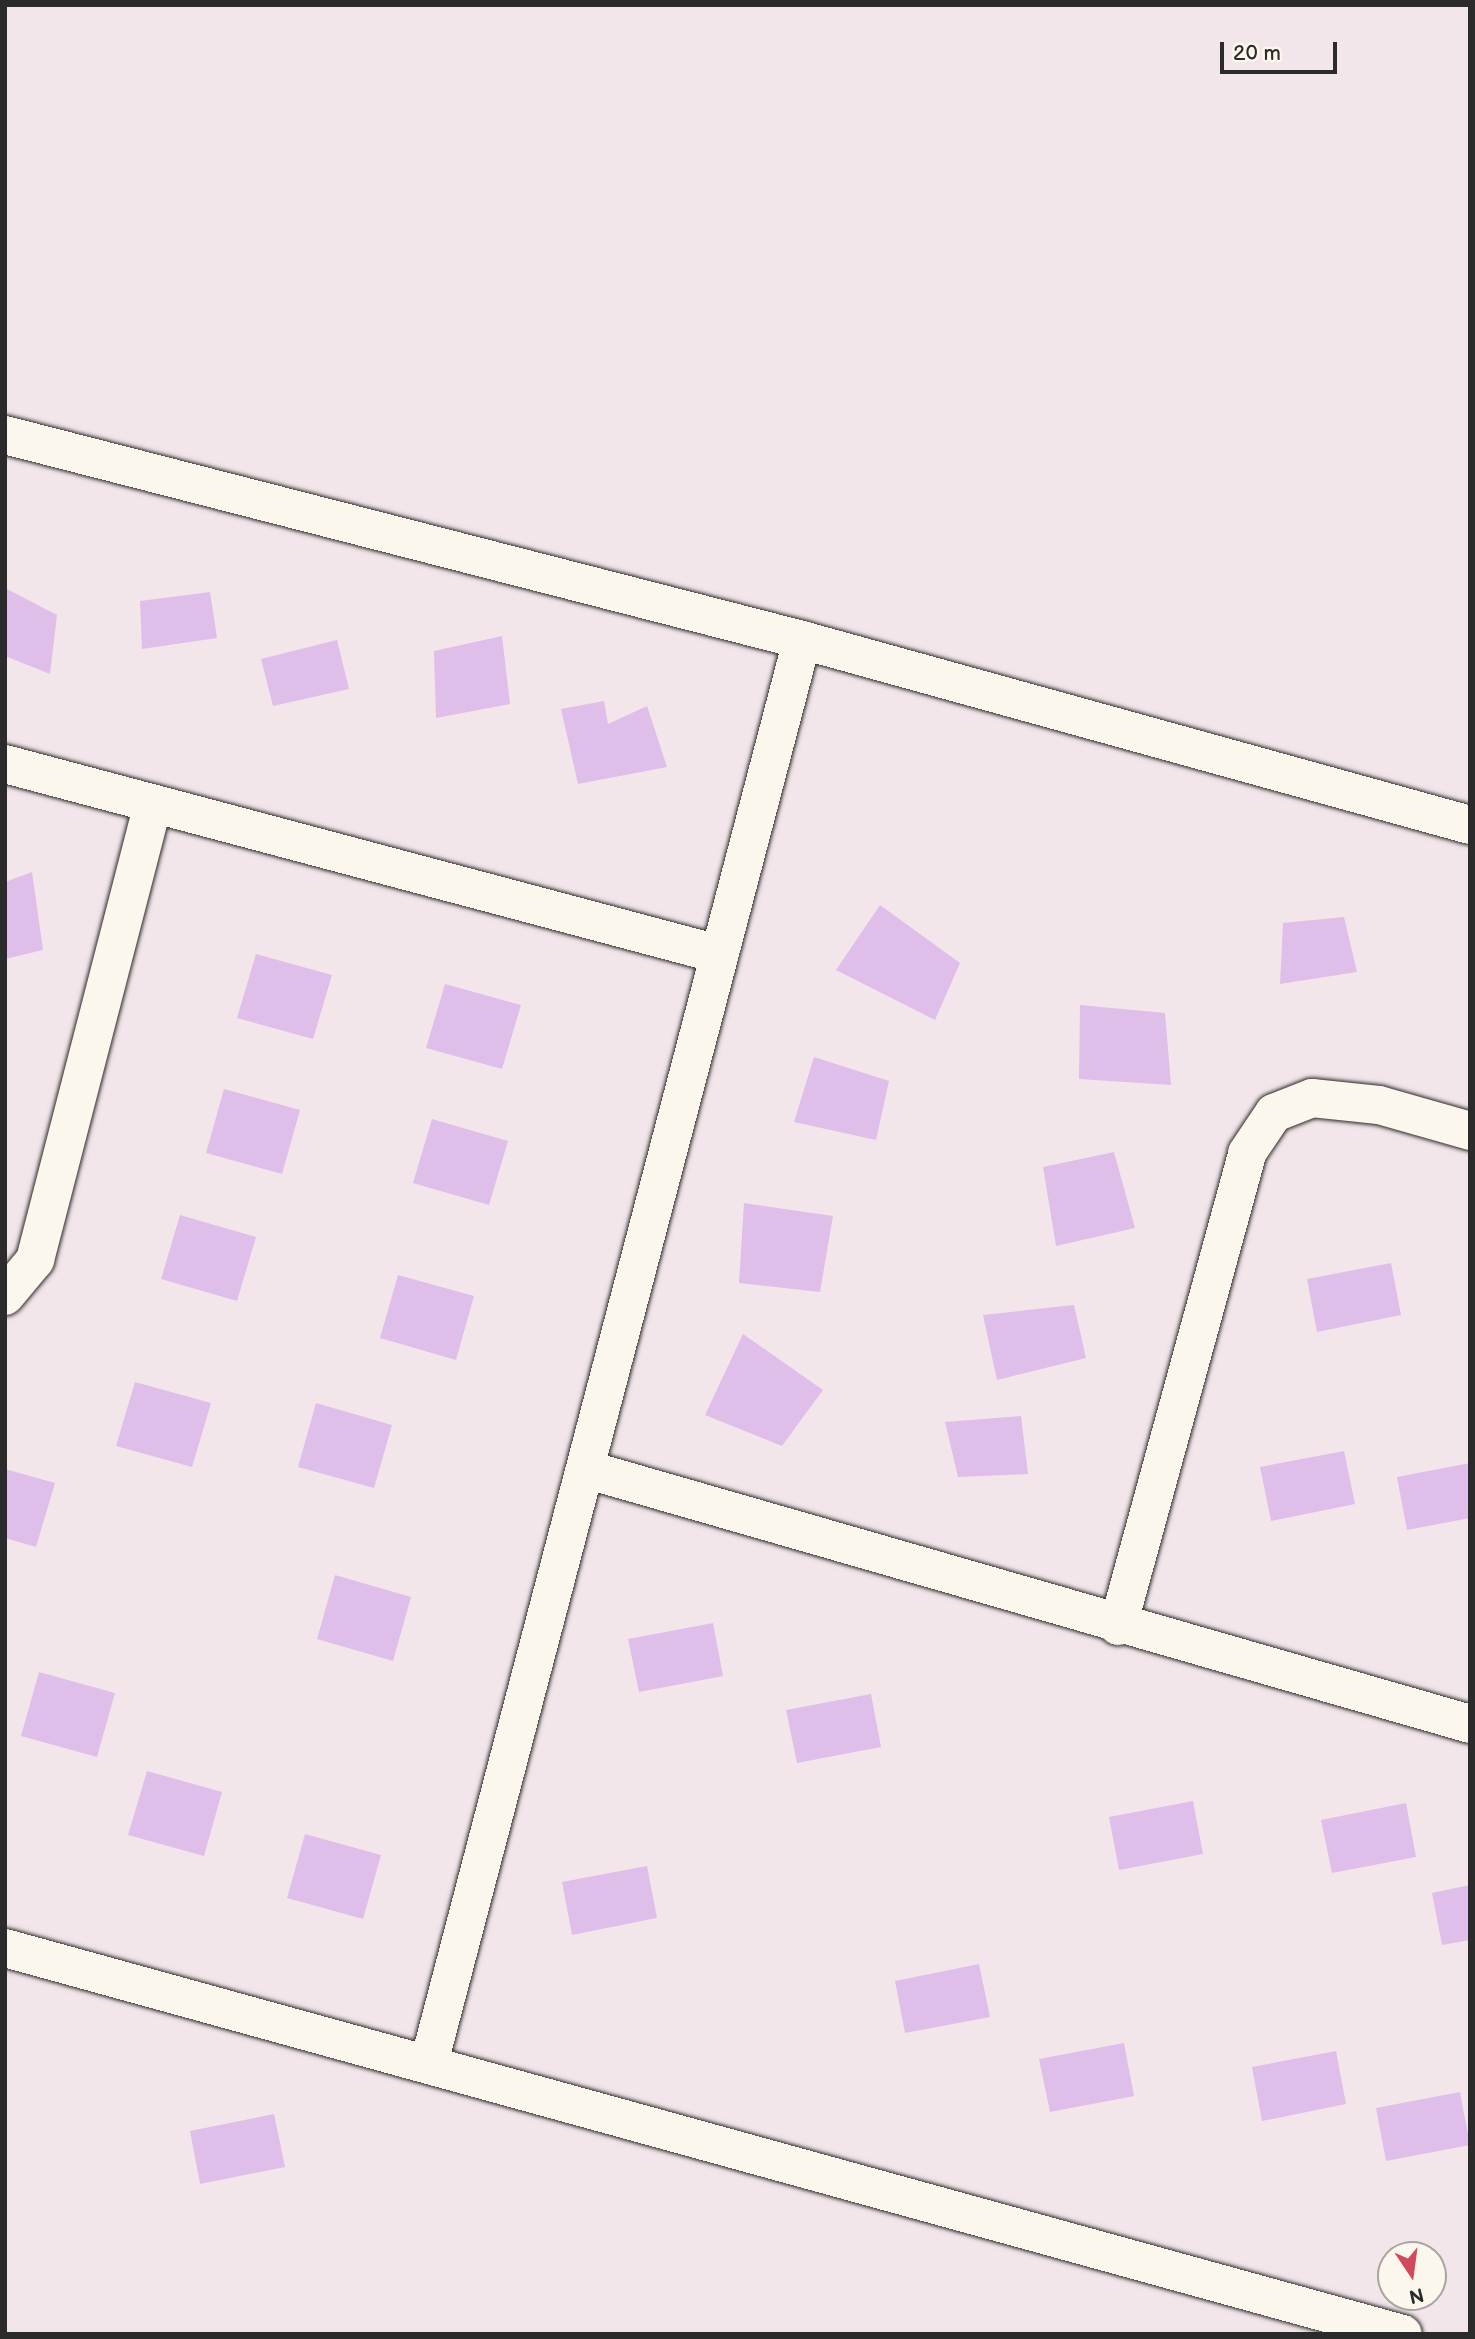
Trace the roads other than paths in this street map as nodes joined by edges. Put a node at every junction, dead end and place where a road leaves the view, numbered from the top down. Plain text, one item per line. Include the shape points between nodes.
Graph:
1 (5, 435) edge
2 (802, 640) junction
3 (5, 764) edge
4 (153, 805) junction
5 (1470, 825) edge
6 (718, 954) junction
7 (1470, 1131) edge
8 (5, 1296) edge
9 (584, 1469) junction
10 (1118, 1626) junction
11 (1470, 1724) edge
12 (5, 1948) edge
13 (429, 2063) junction
14 (1403, 2334) edge

1 - 2 street
2 - 5 street
2 - 6 street
3 - 4 street
4 - 6 street
4 - 8 street via 34,1259
6 - 9 street
7 - 10 street via 1379,1105 1312,1098 1274,1113 1247,1153
9 - 10 street
9 - 13 street
10 - 11 street
12 - 13 street
13 - 14 street

